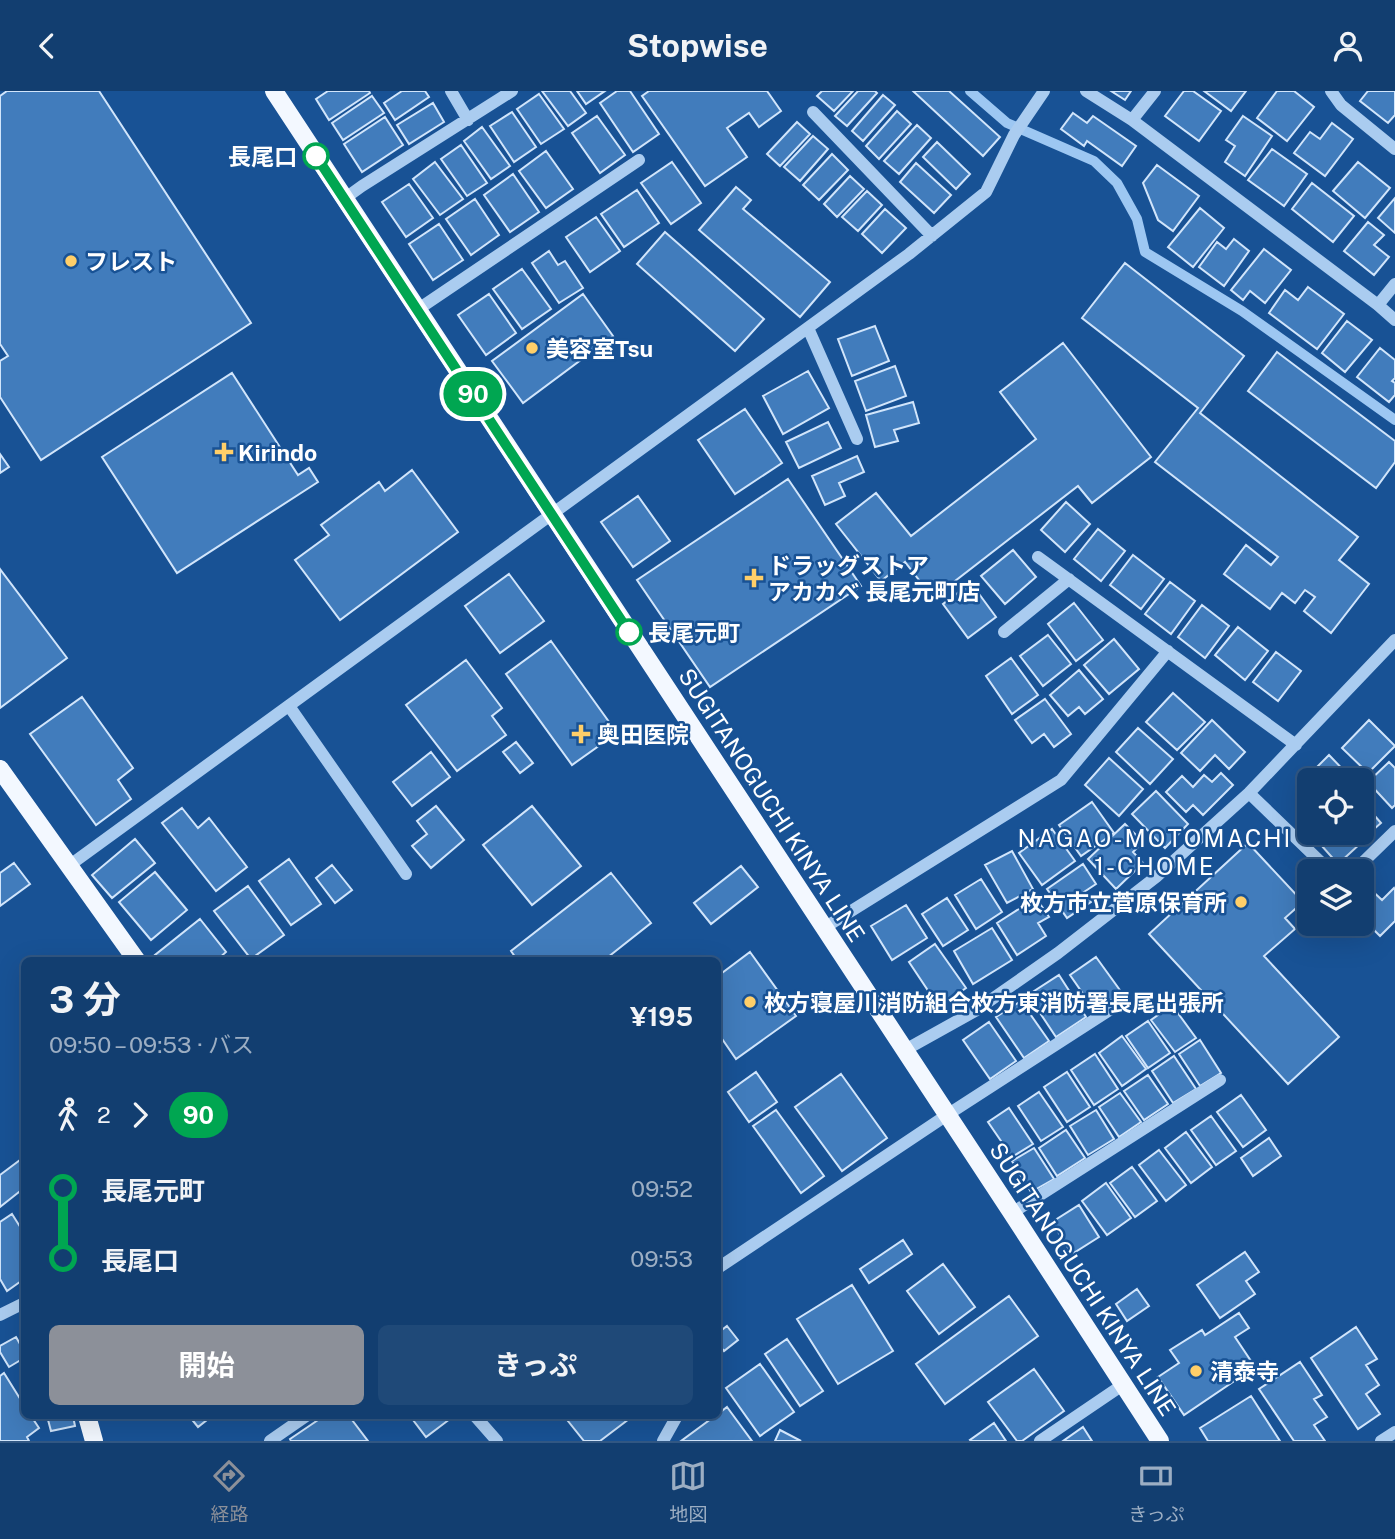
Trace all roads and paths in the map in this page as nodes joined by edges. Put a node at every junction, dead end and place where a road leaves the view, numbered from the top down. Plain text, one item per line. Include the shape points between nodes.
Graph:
1 (274, 91) edge
2 (452, 91) edge
3 (512, 91) edge
4 (1044, 91) edge
5 (1086, 91) edge
6 (1155, 91) edge
7 (1331, 91) edge
8 (813, 111) dead end
9 (468, 120) junction
10 (1132, 120) junction
11 (1395, 149) edge
12 (639, 160) dead end
13 (344, 199) junction
14 (932, 236) junction
15 (1395, 284) edge
16 (1378, 305) junction
17 (417, 310) junction
18 (1395, 320) edge
19 (807, 328) junction
20 (857, 439) dead end
21 (552, 514) junction
22 (1038, 557) dead end
23 (1069, 579) junction
24 (1004, 632) dead end
25 (1395, 640) edge
26 (1168, 652) junction
27 (289, 706) junction
28 (1296, 745) junction
29 (0, 769) edge
30 (1249, 793) junction
31 (1395, 831) edge
32 (1318, 859) edge
33 (1366, 859) edge
34 (70, 865) junction
35 (406, 874) dead end
36 (824, 928) junction
37 (134, 957) edge
38 (1122, 1002) dead end
39 (905, 1050) junction
40 (1220, 1080) dead end
41 (947, 1115) junction
42 (1012, 1213) junction
43 (721, 1266) edge
44 (21, 1304) edge
45 (0, 1315) edge
46 (1124, 1384) junction
47 (88, 1419) edge
48 (302, 1419) edge
49 (478, 1419) edge
50 (675, 1419) edge
51 (1395, 1432) edge
52 (94, 1441) edge
53 (270, 1441) edge
54 (497, 1441) edge
55 (663, 1441) edge
56 (1040, 1441) edge
57 (1160, 1441) edge
58 (1381, 1441) edge

1 - 13 main road, SUGITANOGUCHI KINYA LINE
2 - 9 street
3 - 9 street
4 - 14 street via 986,192
5 - 10 street
6 - 10 street
7 - 11 street via 1341,105
8 - 14 street
9 - 13 street
10 - 16 street
12 - 17 street
13 - 17 main road, SUGITANOGUCHI KINYA LINE
14 - 19 street
15 - 16 street
16 - 18 street
17 - 21 main road, SUGITANOGUCHI KINYA LINE
19 - 20 street
19 - 21 street
21 - 27 street
21 - 36 main road, SUGITANOGUCHI KINYA LINE
22 - 23 street
23 - 24 street
23 - 26 street
25 - 28 street
26 - 28 street
26 - 36 street via 1060,780
27 - 34 street
27 - 35 street
28 - 30 street
29 - 34 main road
30 - 32 street
30 - 39 street via 1156,877 1058,953 975,1011
31 - 33 street
34 - 37 main road
36 - 39 main road, SUGITANOGUCHI KINYA LINE
38 - 41 street
39 - 41 main road, SUGITANOGUCHI KINYA LINE
40 - 42 street
41 - 42 main road, SUGITANOGUCHI KINYA LINE
41 - 43 street
42 - 46 main road, SUGITANOGUCHI KINYA LINE
44 - 45 street
46 - 56 street
46 - 57 main road, SUGITANOGUCHI KINYA LINE
47 - 52 main road
48 - 53 street
49 - 54 street
50 - 55 street
51 - 58 street

